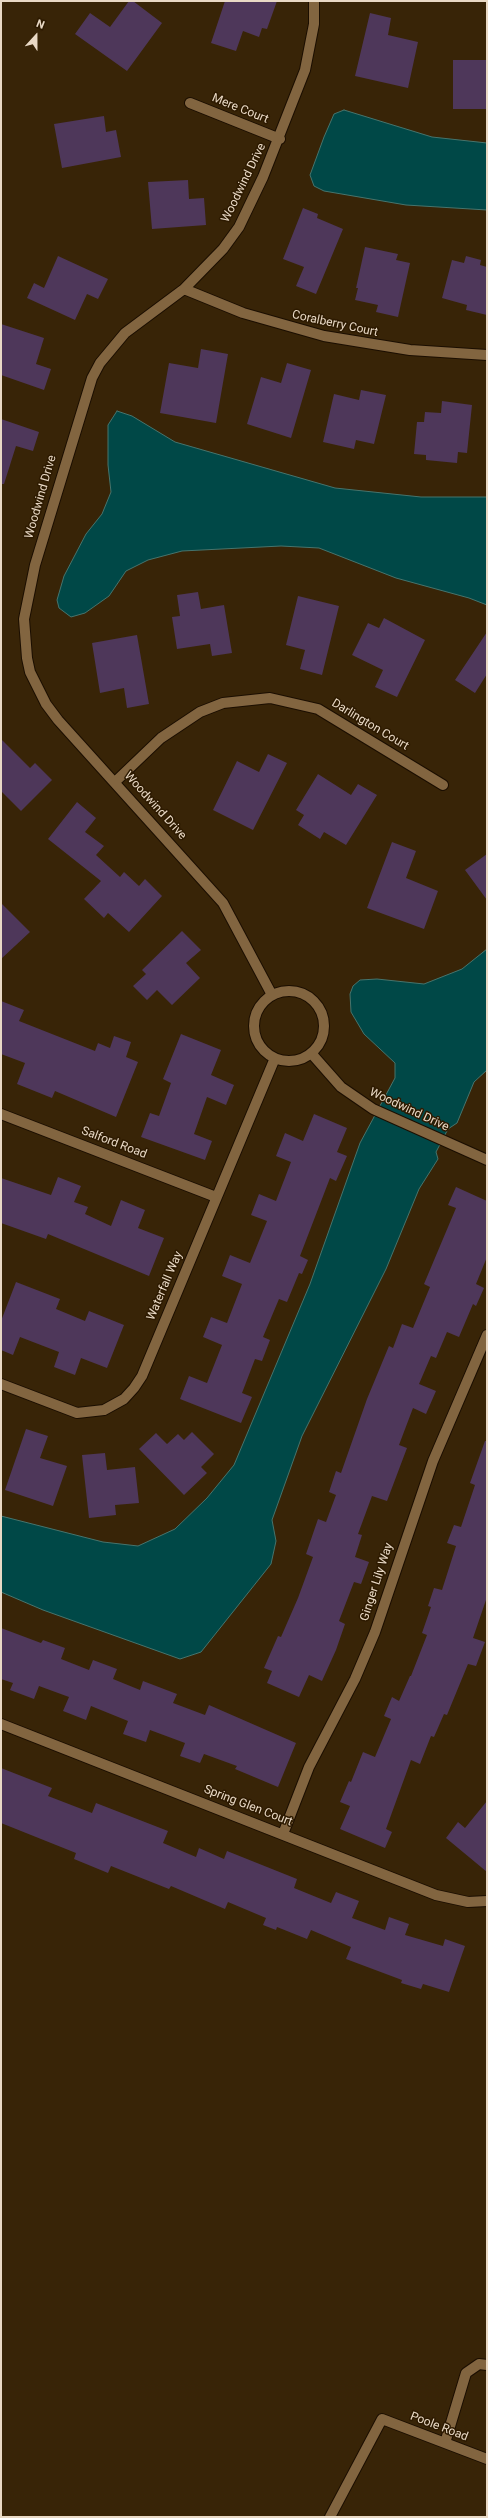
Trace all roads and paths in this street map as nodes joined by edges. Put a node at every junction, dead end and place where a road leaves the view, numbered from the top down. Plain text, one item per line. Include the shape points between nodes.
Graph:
1 (314, 1) edge
2 (190, 103) dead end
3 (280, 138) junction
4 (184, 289) junction
5 (487, 355) edge
6 (115, 782) junction
7 (443, 785) dead end
8 (272, 995) junction
9 (311, 1054) junction
10 (275, 1058) junction
11 (1, 1114) edge
12 (487, 1160) edge
13 (216, 1197) junction
14 (487, 1335) edge
15 (1, 1384) edge
16 (1, 1724) edge
17 (283, 1834) junction
18 (487, 1901) edge
19 (487, 2365) edge
20 (445, 2443) junction
21 (487, 2459) edge
22 (330, 2517) edge

1 - 3 street, Woodwind Drive via 310,48 305,70
2 - 3 street, Mere Court
3 - 4 street, Woodwind Drive via 239,227 214,259
4 - 5 street, Coralberry Court via 243,313 324,336 410,350
4 - 6 street, Woodwind Drive via 125,333 100,363 92,378 26,602 24,638 28,665 37,687 58,720
6 - 7 street, Darlington Court via 161,738 200,712 222,703 270,698 294,702 331,716
6 - 8 street, Woodwind Drive via 223,903
8 - 9 street via 297,993 311,999 319,1009 323,1033
8 - 10 street via 256,1013 254,1024 258,1043 265,1052
9 - 10 street via 290,1062
9 - 12 street, Woodwind Drive via 341,1087 373,1109
10 - 13 street, Waterfall Way
11 - 13 street, Salford Road
13 - 15 street, Waterfall Way via 142,1376 124,1399 104,1410 77,1412
14 - 17 street, Ginger Lily Way via 433,1461 374,1632 354,1679 309,1767
16 - 17 street, Spring Glen Court
17 - 18 street, Spring Glen Court via 436,1895 468,1902
19 - 20 street via 479,2364 466,2373
20 - 21 street, Poole Road
20 - 22 street, Poole Road via 382,2419

